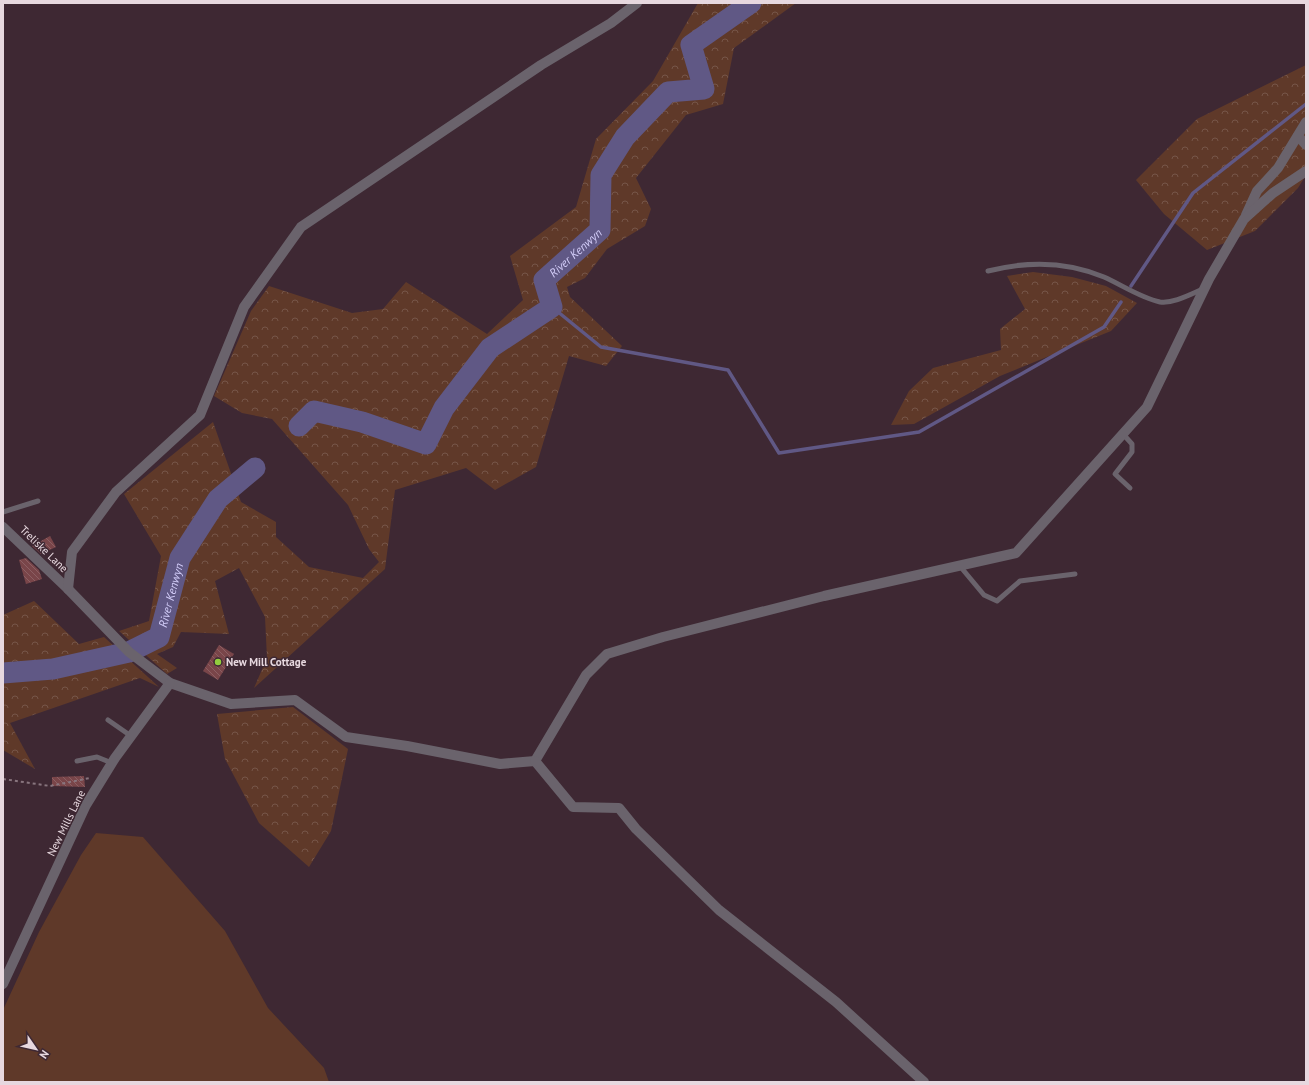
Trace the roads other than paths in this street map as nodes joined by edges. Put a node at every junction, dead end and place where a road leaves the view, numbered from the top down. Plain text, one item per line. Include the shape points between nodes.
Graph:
1 (637, 3) edge
2 (1306, 122) edge
3 (1298, 136) junction
4 (1306, 146) edge
5 (1306, 171) edge
6 (1244, 220) junction
7 (988, 271) dead end
8 (1204, 288) junction
9 (1123, 434) junction
10 (1130, 488) dead end
11 (38, 501) dead end
12 (3, 512) edge
13 (3, 527) edge
14 (959, 566) junction
15 (1075, 574) dead end
16 (68, 589) junction
17 (170, 683) junction
18 (108, 720) dead end
19 (131, 736) junction
20 (77, 761) dead end
21 (535, 761) junction
22 (112, 763) junction
23 (3, 984) edge
24 (924, 1082) edge

1 - 16 street via 611,23 541,65 301,227 244,307 200,415 116,492 72,552
2 - 3 street
3 - 4 street
3 - 6 street via 1278,168 1257,191
5 - 6 street via 1273,194
6 - 8 street
7 - 8 lane via 1019,264 1074,268 1103,277 1161,302 1179,299
8 - 9 street via 1147,407
9 - 10 lane via 1132,444 1132,452 1115,474
9 - 14 street via 1016,552
11 - 12 lane
13 - 16 street, Treliske Lane
14 - 15 lane via 984,595 997,601 1020,581
14 - 21 street via 817,598 607,654 586,675
16 - 17 street, Treliske Lane via 129,652
17 - 19 street, New Mills Lane
17 - 21 street, Treliske Lane via 231,704 295,700 346,737 500,764
18 - 19 lane
19 - 22 street, New Mills Lane
20 - 22 lane via 97,757
21 - 24 street via 573,807 619,808 636,829 718,910 836,1002
22 - 23 street, New Mills Lane via 86,805

